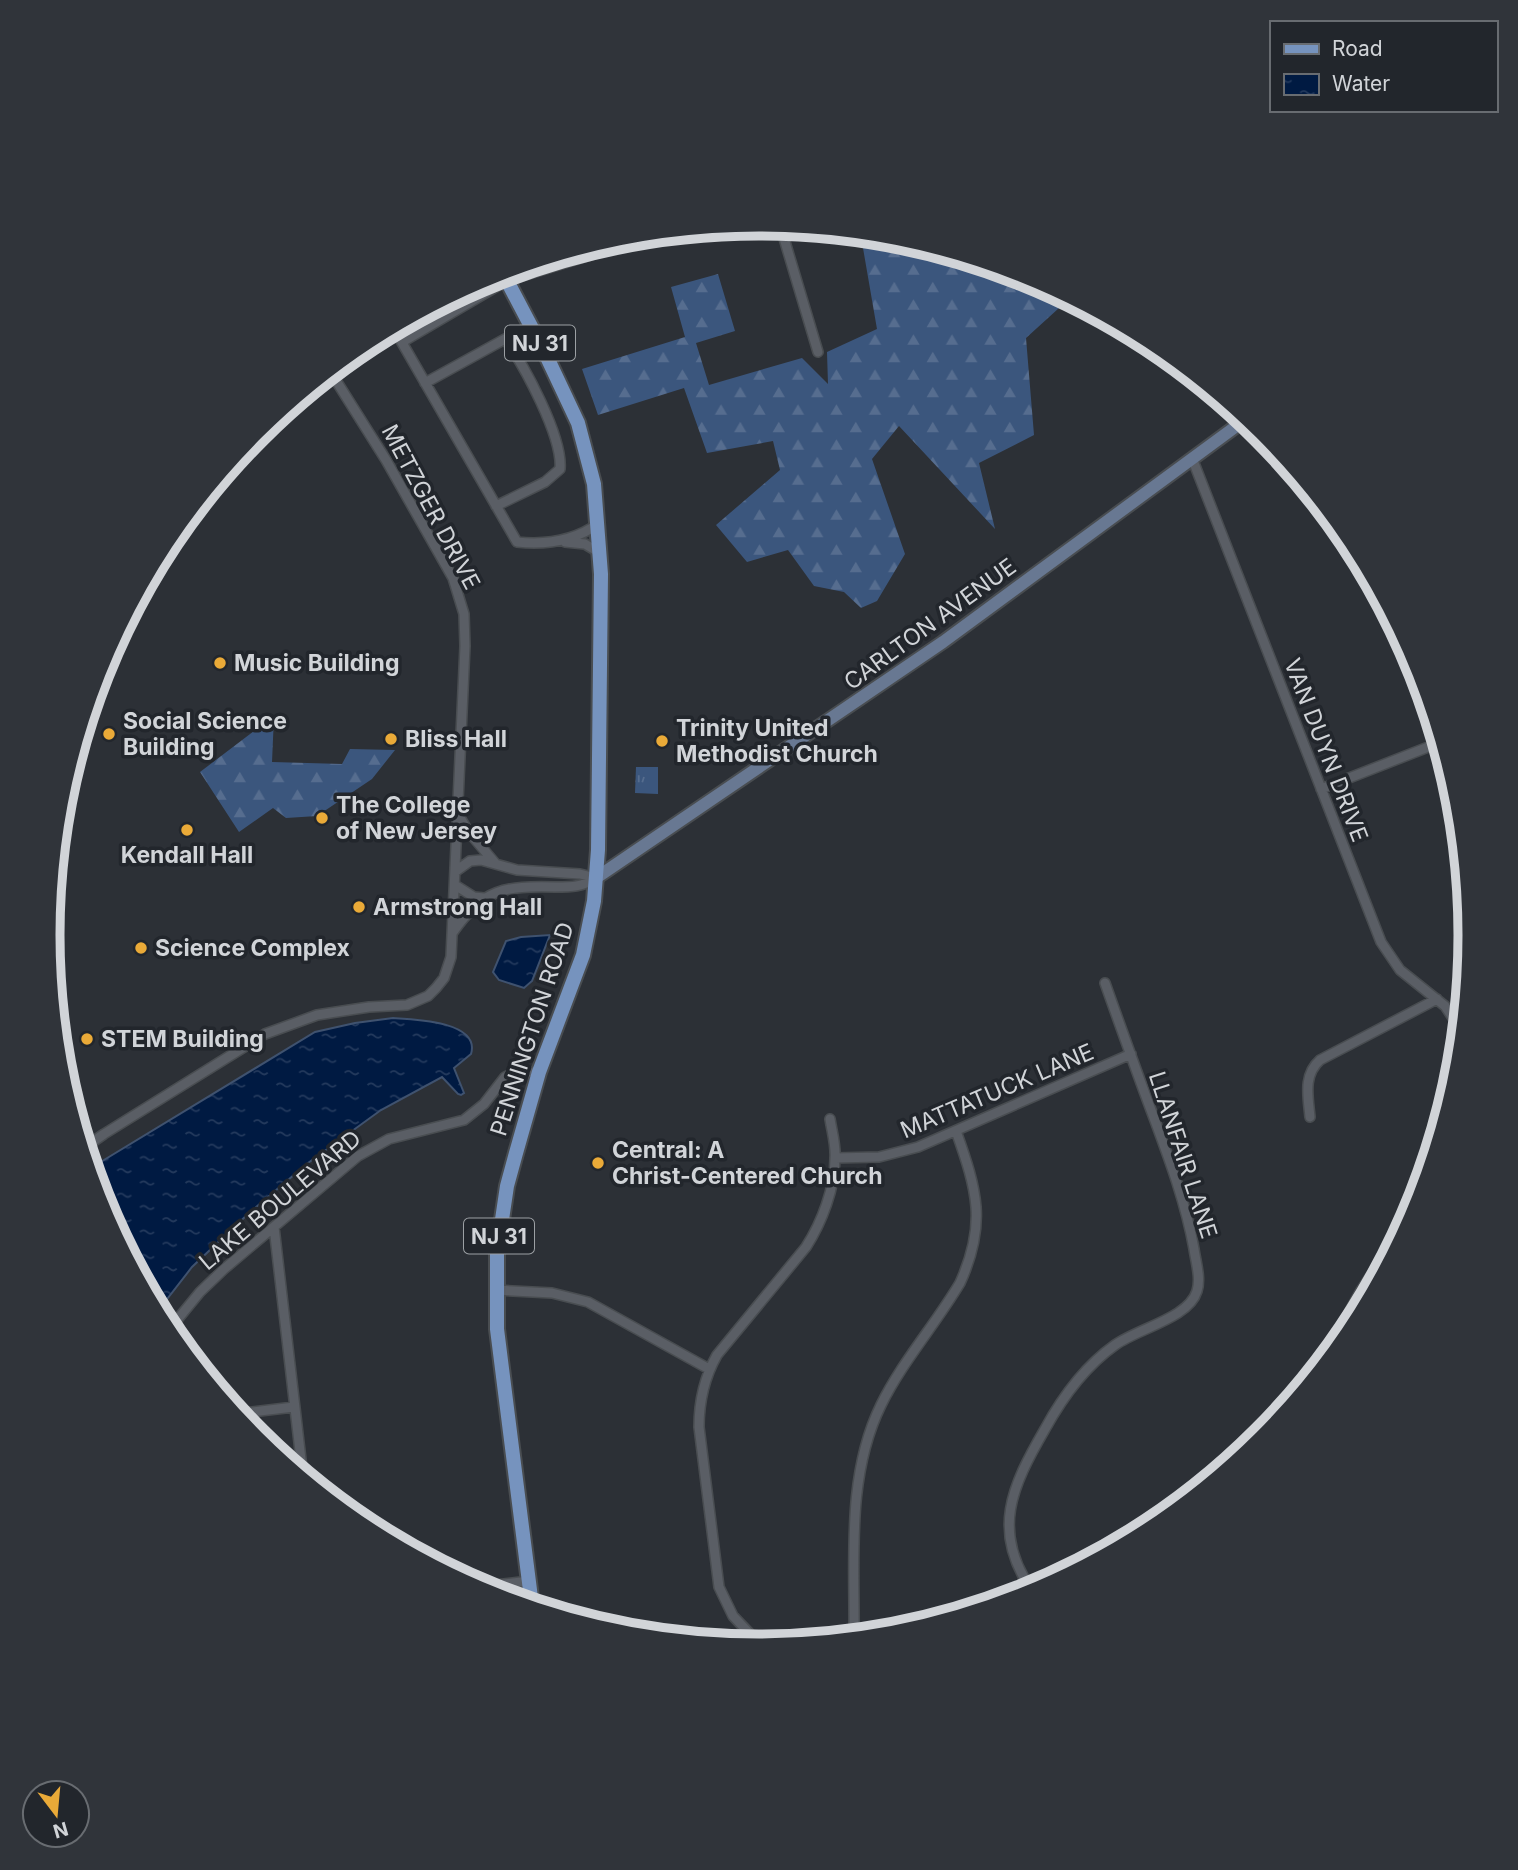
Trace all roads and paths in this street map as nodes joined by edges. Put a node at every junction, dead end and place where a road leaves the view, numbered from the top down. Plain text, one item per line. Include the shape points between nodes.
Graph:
1 (783, 236) edge
2 (508, 283) edge
3 (472, 298) edge
4 (398, 336) edge
5 (402, 342) junction
6 (818, 352) dead end
7 (335, 379) edge
8 (425, 383) junction
9 (1238, 425) edge
10 (1192, 458) junction
11 (496, 506) junction
12 (598, 524) junction
13 (560, 541) junction
14 (600, 553) junction
15 (1432, 745) edge
16 (1321, 789) junction
17 (458, 814) junction
18 (495, 863) junction
19 (456, 871) junction
20 (596, 878) junction
21 (455, 885) junction
22 (486, 898) junction
23 (453, 932) junction
24 (1105, 983) dead end
25 (1437, 999) junction
26 (1454, 1018) edge
27 (1131, 1054) junction
28 (539, 1072) junction
29 (1310, 1117) dead end
30 (830, 1119) dead end
31 (956, 1131) junction
32 (92, 1143) edge
33 (835, 1158) junction
34 (274, 1227) junction
35 (1371, 1273) edge
36 (496, 1290) junction
37 (1347, 1314) edge
38 (176, 1322) edge
39 (709, 1369) junction
40 (294, 1407) junction
41 (249, 1413) edge
42 (301, 1464) edge
43 (529, 1581) junction
44 (1027, 1581) edge
45 (500, 1584) edge
46 (531, 1596) edge
47 (853, 1628) edge
48 (749, 1634) edge

1 - 6 street
2 - 12 main road, PENNINGTON ROAD / NJ 31 via 578,424 594,484
3 - 5 street
4 - 5 street
5 - 8 street
7 - 17 street, METZGER DRIVE via 453,578 461,602 465,646
8 - 11 street
8 - 11 street via 505,339 519,358 553,436 560,469 545,482
9 - 10 street, CARLTON AVENUE
10 - 16 street, VAN DUYN DRIVE
10 - 20 street, CARLTON AVENUE via 886,682
11 - 13 street via 517,542
12 - 13 street
12 - 14 main road, PENNINGTON ROAD / NJ 31
13 - 14 street via 585,544
14 - 20 main road, PENNINGTON ROAD / NJ 31
15 - 16 street
16 - 25 street, VAN DUYN DRIVE via 1381,943 1400,970
17 - 18 street
17 - 19 street, METZGER DRIVE
18 - 19 street via 470,861
18 - 20 street via 517,870
19 - 21 street, METZGER DRIVE
20 - 22 street via 576,888 514,887
20 - 28 main road, PENNINGTON ROAD / NJ 31 via 583,955
21 - 22 street via 474,897
21 - 23 street, METZGER DRIVE
22 - 23 street
23 - 32 street, METZGER DRIVE via 448,967 436,988 417,1001 317,1015 265,1034
24 - 27 street, LLANFAIR LANE
25 - 26 street, VAN DUYN DRIVE
25 - 29 street via 1320,1060 1308,1080
27 - 31 street, MATTATUCK LANE
27 - 44 street, LLANFAIR LANE via 1177,1180 1199,1284 1186,1309 1118,1343 1087,1368 1061,1401 1022,1469 1011,1502 1011,1538
28 - 34 street, LAKE BOULEVARD via 505,1077 464,1120 374,1146
28 - 36 main road, PENNINGTON ROAD / NJ 31 via 507,1186
30 - 33 street
31 - 33 street, MATTATUCK LANE via 900,1153
31 - 47 street via 973,1178 976,1234 960,1283 891,1387 870,1429 857,1493
33 - 39 street via 816,1232 726,1341
34 - 38 street, LAKE BOULEVARD via 216,1276
34 - 40 street
35 - 37 street
36 - 39 street via 552,1293 588,1303
36 - 43 main road, PENNINGTON ROAD / NJ 31
39 - 48 street via 701,1391 699,1427 719,1587 733,1616
40 - 41 street
40 - 42 street
43 - 45 street
43 - 46 main road, PENNINGTON ROAD / NJ 31

